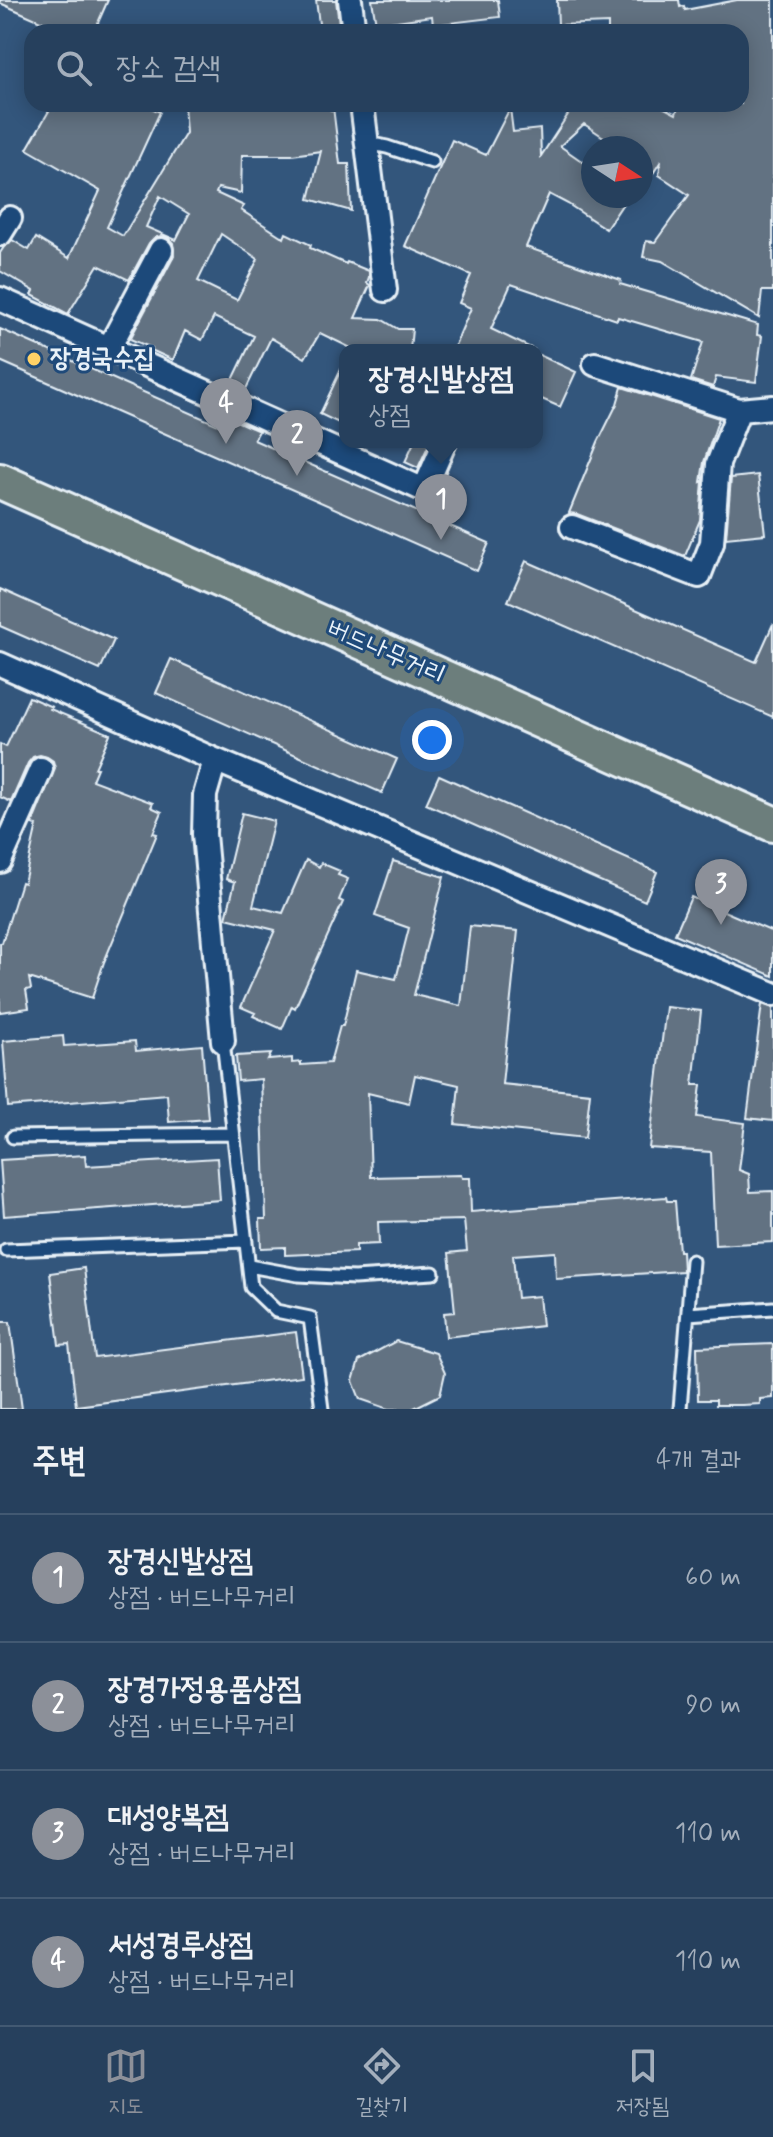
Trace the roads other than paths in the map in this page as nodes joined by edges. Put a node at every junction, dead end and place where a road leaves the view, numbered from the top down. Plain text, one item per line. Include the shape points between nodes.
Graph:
1 (350, 0) edge
2 (353, 24) edge
3 (363, 112) edge
4 (367, 143) junction
5 (432, 162) dead end
6 (161, 250) dead end
7 (385, 290) dead end
8 (0, 299) edge
9 (109, 348) junction
10 (595, 364) dead end
11 (773, 407) edge
12 (739, 410) junction
13 (442, 448) edge
14 (0, 481) edge
15 (424, 490) junction
16 (451, 502) dead end
17 (572, 527) dead end
18 (0, 664) edge
19 (215, 760) junction
20 (41, 769) dead end
21 (773, 824) edge
22 (0, 861) edge
23 (773, 994) edge
24 (223, 1041) joint
25 (233, 1134) junction
26 (13, 1137) dead end
27 (246, 1241) junction
28 (6, 1250) dead end
29 (692, 1261) dead end
30 (249, 1266) junction
31 (433, 1273) dead end
32 (773, 1308) edge
33 (688, 1314) junction
34 (322, 1409) edge
35 (680, 1409) edge

1 - 2 street
3 - 4 street
4 - 5 lane
4 - 7 street
6 - 9 street
8 - 9 street
9 - 15 street
10 - 12 street
11 - 12 street
12 - 17 street via 718,464 712,543 699,576
13 - 15 street
14 - 21 main road, 버드나무거리
15 - 16 street
18 - 19 street
19 - 23 street
19 - 24 street via 205,795 204,834
20 - 22 street
24 - 25 lane
25 - 26 lane
25 - 27 lane
27 - 28 lane
27 - 30 lane
29 - 33 lane
30 - 31 lane via 354,1278
30 - 34 lane via 251,1287 276,1311 310,1318
32 - 33 lane
33 - 35 lane

